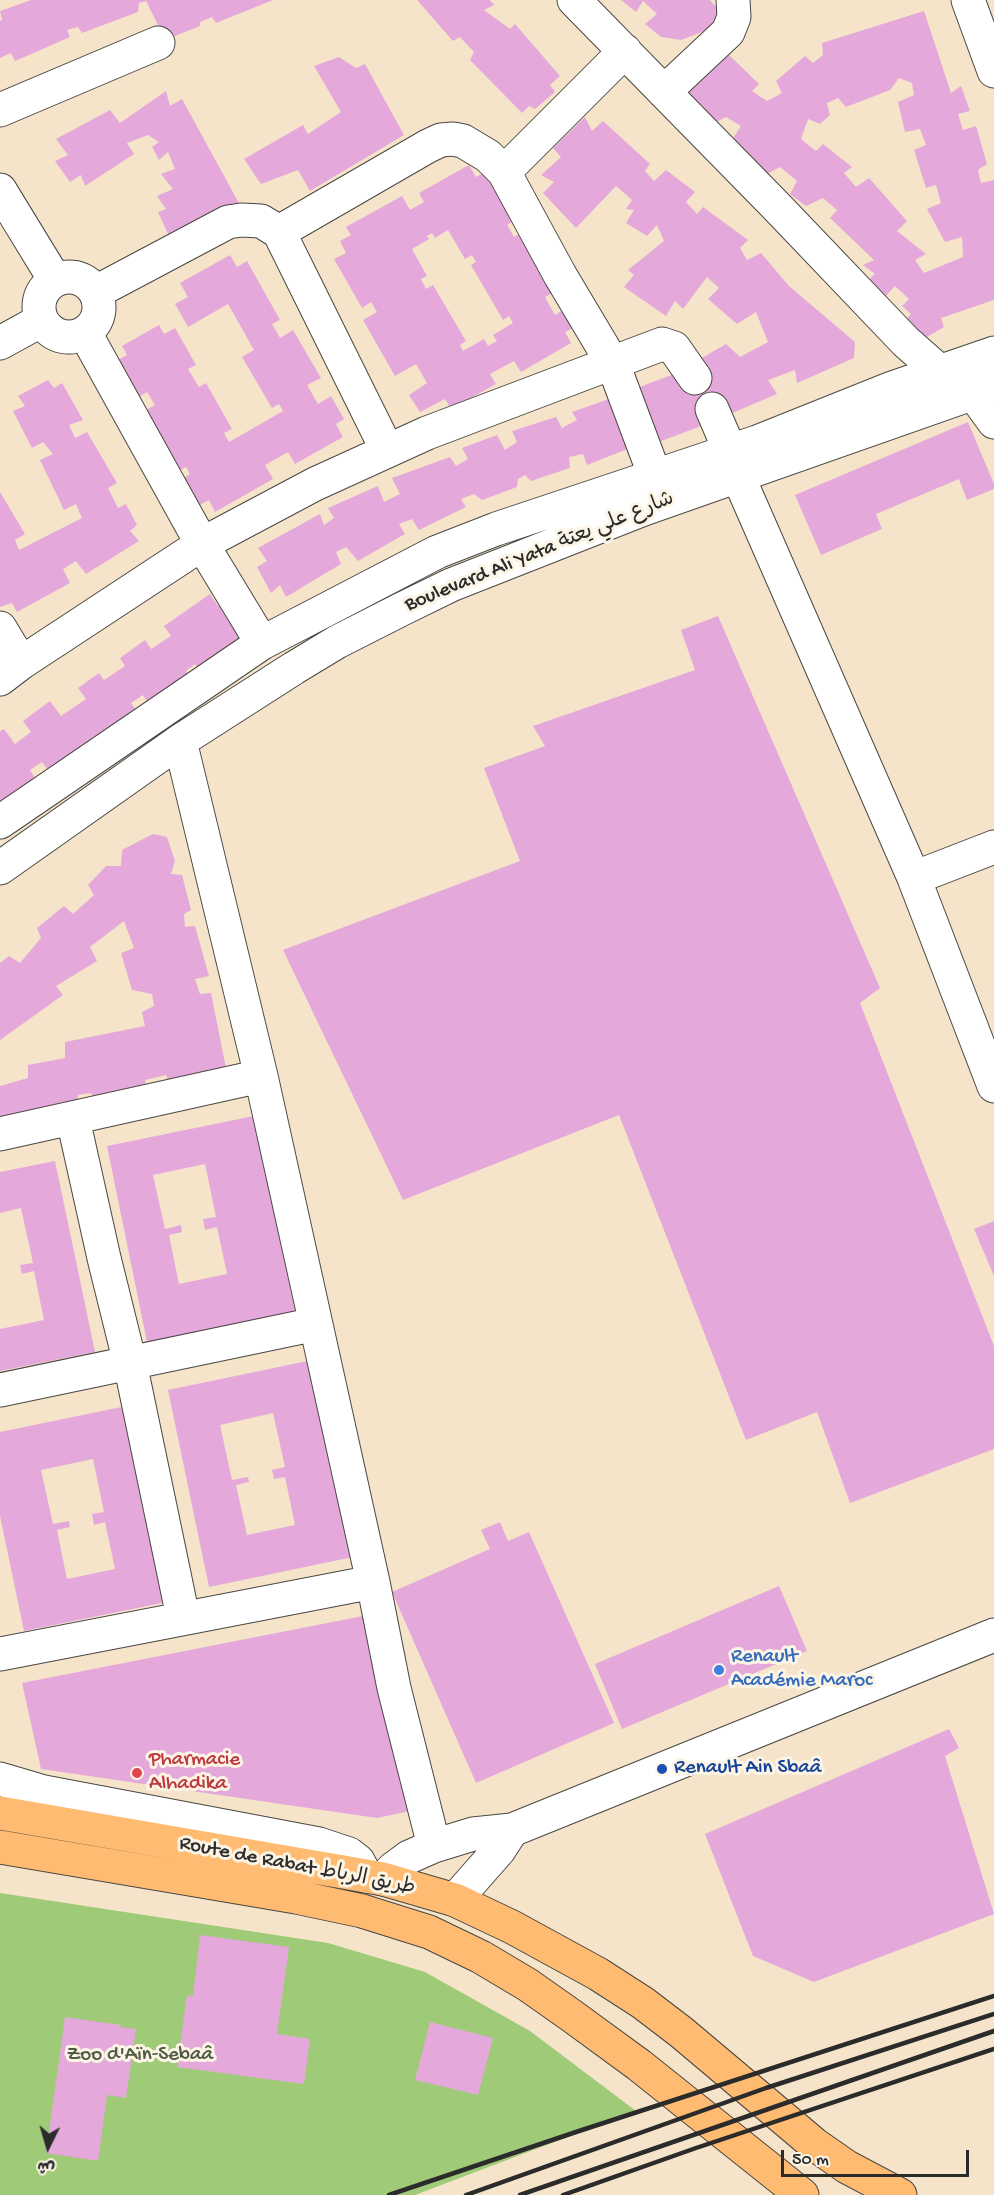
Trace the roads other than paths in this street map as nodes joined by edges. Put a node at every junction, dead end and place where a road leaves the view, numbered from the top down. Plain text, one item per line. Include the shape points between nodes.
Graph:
1 (574, 0) edge
2 (733, 0) edge
3 (968, 0) edge
4 (158, 43) dead end
5 (625, 51) junction
6 (994, 71) edge
7 (664, 92) junction
8 (0, 110) edge
9 (504, 172) junction
10 (0, 190) edge
11 (279, 232) junction
12 (55, 280) junction
13 (96, 292) junction
14 (42, 320) junction
15 (86, 333) junction
16 (0, 343) edge
17 (994, 353) edge
18 (613, 364) junction
19 (939, 372) junction
20 (695, 378) dead end
21 (984, 390) edge
22 (712, 409) dead end
23 (994, 422) edge
24 (387, 450) junction
25 (734, 464) junction
26 (655, 476) junction
27 (202, 544) junction
28 (0, 628) edge
29 (262, 643) junction
30 (11, 671) edge
31 (180, 741) junction
32 (0, 822) edge
33 (994, 847) edge
34 (0, 868) edge
35 (914, 878) junction
36 (261, 1076) junction
37 (994, 1086) edge
38 (73, 1119) junction
39 (0, 1134) edge
40 (316, 1324) junction
41 (130, 1363) junction
42 (0, 1390) edge
43 (373, 1582) junction
44 (183, 1617) junction
45 (994, 1635) edge
46 (0, 1654) edge
47 (0, 1779) edge
48 (0, 1813) edge
49 (512, 1830) junction
50 (434, 1846) junction
51 (0, 1847) edge
52 (374, 1878) junction
53 (455, 1900) junction
54 (802, 2195) edge
55 (900, 2195) edge

1 - 5 street
2 - 7 street via 734,17 728,32
3 - 6 street
4 - 8 street
5 - 7 street
5 - 9 street
7 - 19 street
9 - 11 street via 488,156 463,141 441,140
9 - 18 street
10 - 12 street
11 - 13 street via 261,222 228,222
11 - 24 street
12 - 13 street via 74,277
12 - 14 street via 39,302
13 - 15 street via 99,315
14 - 15 street via 61,336
14 - 16 street
15 - 27 street
17 - 19 street, Boulevard Ali Yata شارع علي يعتة
18 - 20 street via 662,344 674,348
18 - 24 street
18 - 26 street
19 - 21 street
19 - 25 street, Boulevard Ali Yata شارع علي يعتة via 757,442
21 - 23 street
21 - 25 street, Boulevard Ali Yata شارع علي يعتة
22 - 25 street
24 - 27 street
25 - 26 street, Boulevard Ali Yata شارع علي يعتة
25 - 31 street, Boulevard Ali Yata شارع علي يعتة via 644,509 451,585 337,642
25 - 35 street
26 - 29 street, Boulevard Ali Yata شارع علي يعتة via 437,552
27 - 29 street
27 - 30 street
28 - 30 street
29 - 32 street, Boulevard Ali Yata شارع علي يعتة
31 - 34 street, Boulevard Ali Yata شارع علي يعتة
31 - 36 street
33 - 35 street
35 - 37 street
36 - 38 street
36 - 40 street
38 - 39 street
38 - 41 street
40 - 41 street
40 - 43 street
41 - 42 street
41 - 44 street
43 - 44 street
43 - 50 street via 394,1688
44 - 46 street
45 - 49 street
47 - 52 street via 44,1792 320,1844 349,1854
48 - 52 main road, Route de Rabat طريق الرباط
49 - 50 street via 473,1834
49 - 53 street
50 - 52 street
51 - 54 main road, Route de Rabat طريق الرباط via 296,1897 362,1911 438,1936 481,1957 572,2016
52 - 53 main road, Route de Rabat طريق الرباط
53 - 55 main road, Route de Rabat طريق الرباط via 512,1927 643,2003 814,2144

